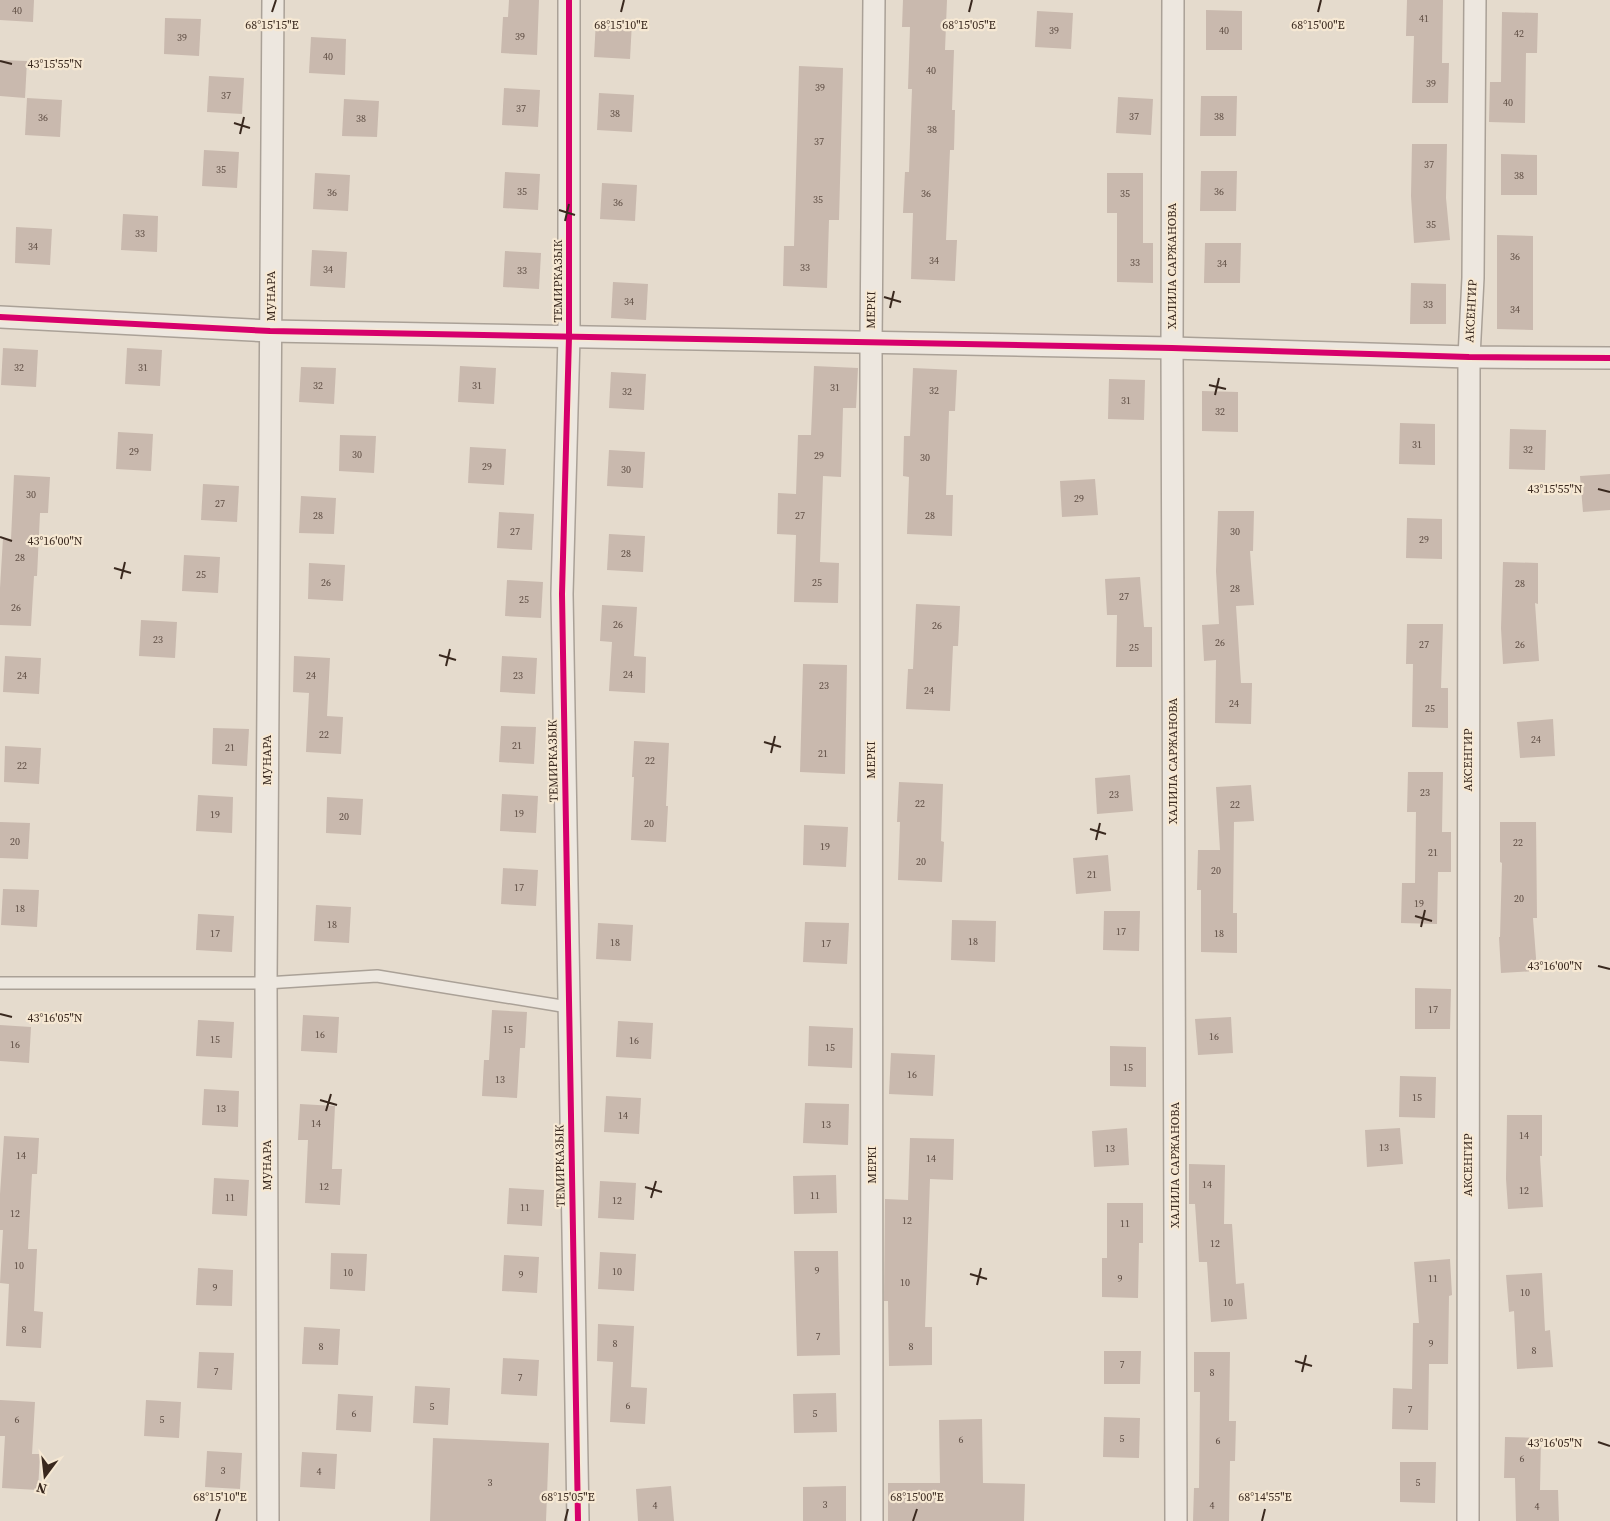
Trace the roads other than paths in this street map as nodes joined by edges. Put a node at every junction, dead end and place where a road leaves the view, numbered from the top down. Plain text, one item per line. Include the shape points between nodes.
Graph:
1 (273, 0) edge
2 (569, 0) edge
3 (874, 0) edge
4 (1173, 0) edge
5 (1475, 0) edge
6 (0, 317) edge
7 (270, 330) junction
8 (569, 336) junction
9 (871, 342) junction
10 (1172, 348) junction
11 (1469, 357) junction
12 (1610, 358) edge
13 (0, 982) edge
14 (266, 983) junction
15 (568, 1007) junction
16 (268, 1521) edge
17 (578, 1521) edge
18 (872, 1521) edge
19 (1176, 1521) edge
20 (1468, 1521) edge

1 - 7 street, МУНАРА
2 - 8 street, ТЕМИРКАЗЫК
3 - 9 street, МЕРКІ
4 - 10 street, ХАЛИЛА САРЖАНОВА
5 - 11 street, АКСЕНГИР via 1473,278
6 - 7 street
7 - 8 street
7 - 14 street, МУНАРА
8 - 9 street
8 - 15 street, ТЕМИРКАЗЫК via 562,594
9 - 10 street
9 - 18 street, МЕРКІ
10 - 11 street
10 - 19 street, ХАЛИЛА САРЖАНОВА
11 - 12 street
11 - 20 street, АКСЕНГИР
13 - 14 lane
14 - 15 lane via 378,976
14 - 16 street, МУНАРА
15 - 17 street, ТЕМИРКАЗЫК

